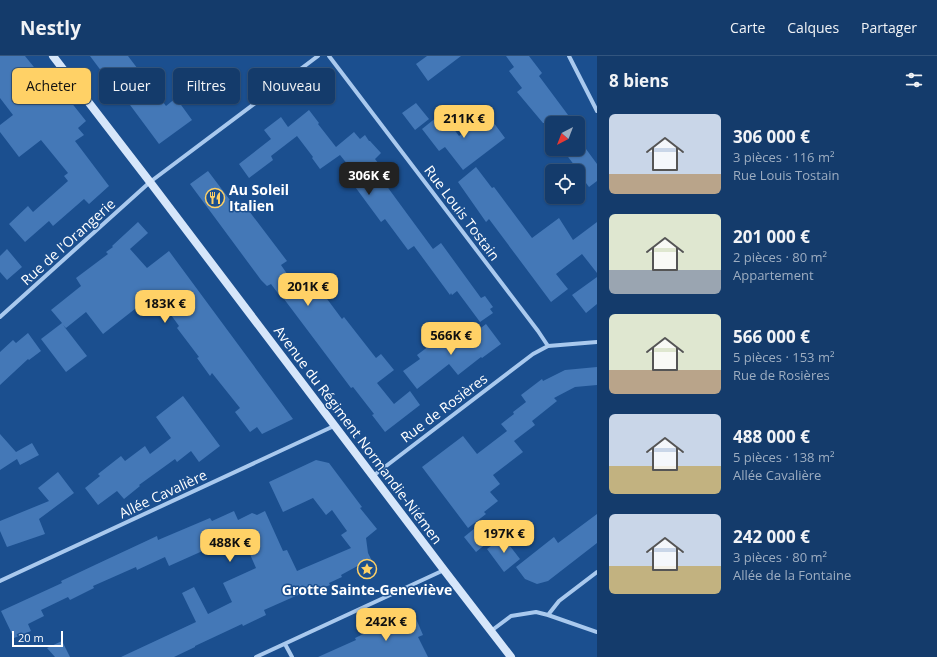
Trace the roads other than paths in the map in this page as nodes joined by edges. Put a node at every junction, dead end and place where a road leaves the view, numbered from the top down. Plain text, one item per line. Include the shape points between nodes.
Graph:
1 (53, 56) edge
2 (318, 56) edge
3 (329, 56) edge
4 (569, 56) edge
5 (597, 111) edge
6 (150, 182) junction
7 (0, 317) edge
8 (597, 342) edge
9 (548, 346) junction
10 (334, 426) junction
11 (373, 476) junction
12 (444, 570) junction
13 (597, 572) edge
14 (0, 582) edge
15 (548, 615) junction
16 (490, 631) junction
17 (597, 632) edge
18 (285, 644) junction
19 (256, 657) edge
20 (292, 657) edge
21 (511, 657) edge

1 - 6 main road, Avenue du Régiment Normandie-Niémen
2 - 6 street, Rue de l'Orangerie
3 - 9 street, Rue Louis Tostain
4 - 5 street
6 - 7 street, Rue de l'Orangerie
6 - 10 main road, Avenue du Régiment Normandie-Niémen
8 - 9 street, Rue de Rosières
9 - 11 street, Rue de Rosières
10 - 11 main road, Avenue du Régiment Normandie-Niémen
10 - 14 street, Allée Cavalière
11 - 12 main road, Avenue du Régiment Normandie-Niémen
12 - 16 main road, Avenue du Régiment Normandie-Niémen
12 - 18 street
13 - 15 street via 559,601
15 - 16 street via 536,612 511,616
15 - 17 street
16 - 21 main road, Avenue du Régiment Normandie-Niémen
18 - 19 street
18 - 20 street

